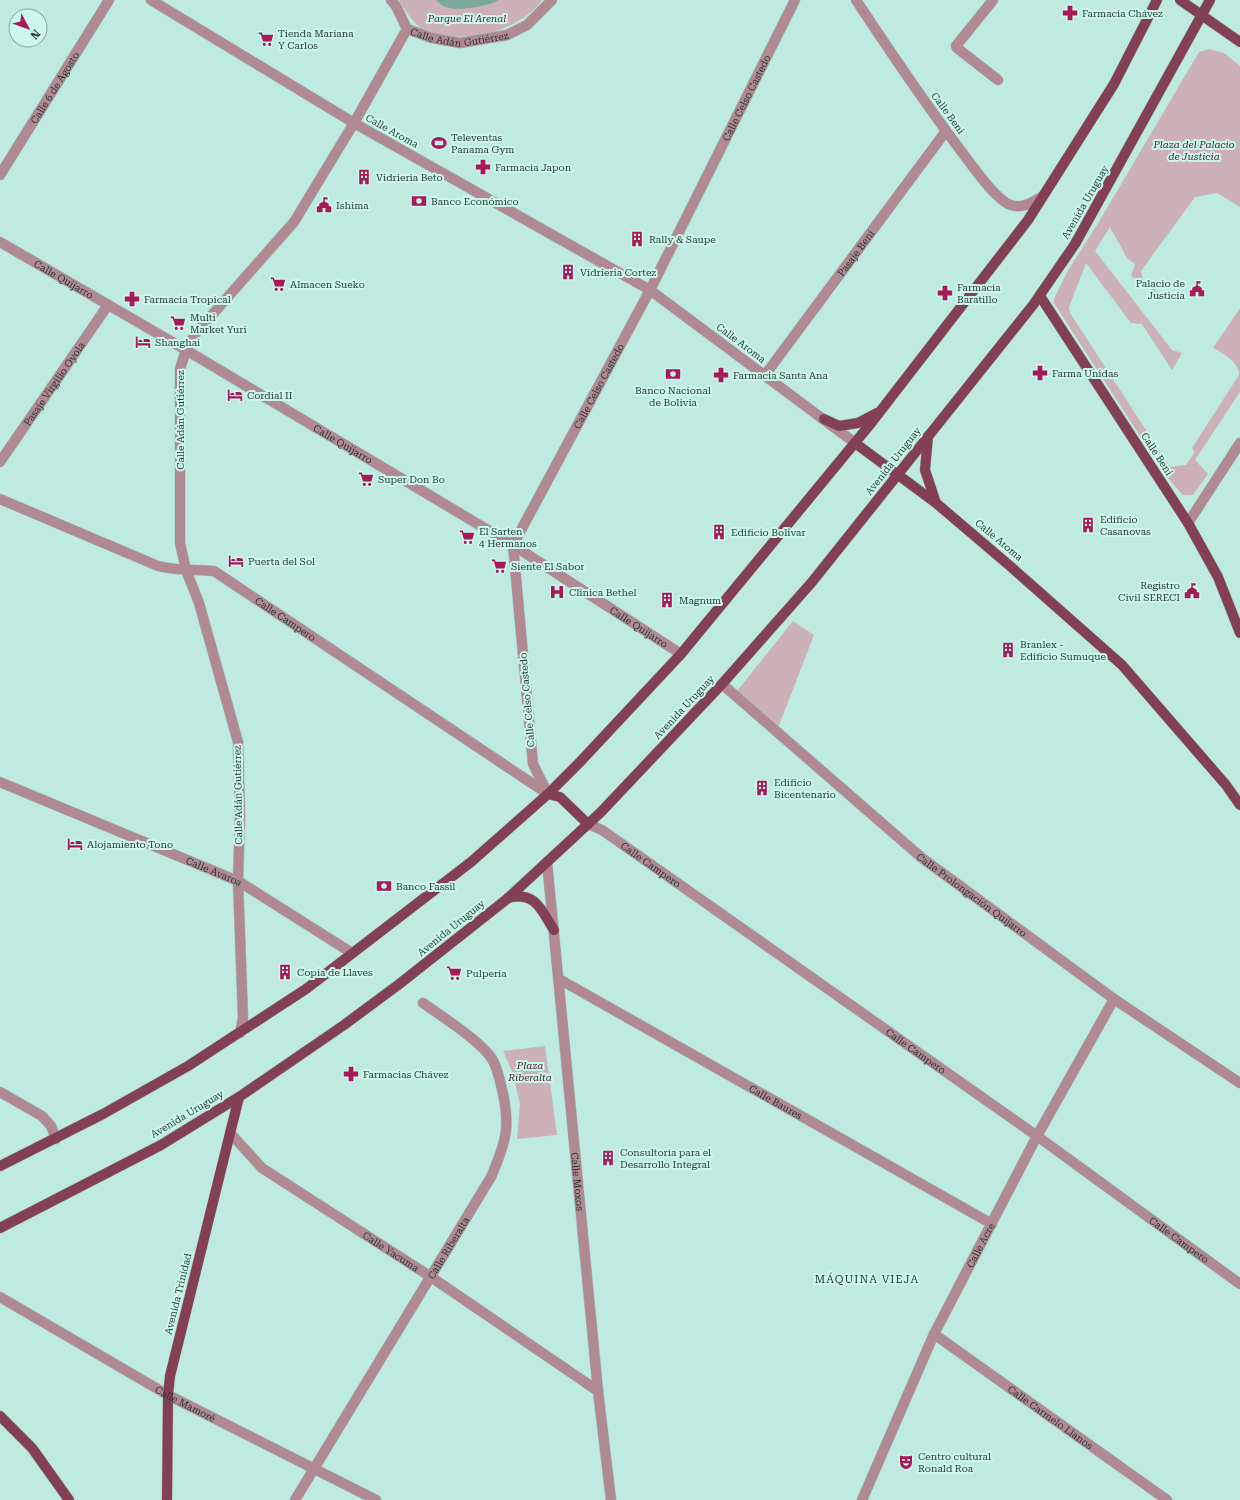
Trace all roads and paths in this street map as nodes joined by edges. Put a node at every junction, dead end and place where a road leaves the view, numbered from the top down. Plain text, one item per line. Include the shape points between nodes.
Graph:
1 (110, 0) edge
2 (151, 0) edge
3 (391, 0) edge
4 (552, 0) edge
5 (795, 0) edge
6 (856, 0) edge
7 (993, 0) edge
8 (1157, 0) edge
9 (1180, 0) edge
10 (1210, 0) edge
11 (1202, 16) junction
12 (406, 29) junction
13 (1240, 42) edge
14 (998, 80) dead end
15 (354, 123) junction
16 (946, 131) junction
17 (0, 175) edge
18 (1042, 197) junction
19 (0, 242) edge
20 (650, 290) junction
21 (1040, 296) junction
22 (108, 304) junction
23 (186, 350) junction
24 (765, 375) junction
25 (880, 411) junction
26 (824, 420) junction
27 (928, 436) junction
28 (855, 442) junction
29 (1240, 443) edge
30 (0, 462) edge
31 (899, 474) junction
32 (0, 498) edge
33 (936, 503) junction
34 (1188, 523) junction
35 (513, 545) junction
36 (186, 570) junction
37 (1240, 633) edge
38 (681, 654) junction
39 (722, 684) junction
40 (0, 782) edge
41 (548, 794) junction
42 (1239, 802) edge
43 (588, 824) junction
44 (547, 862) junction
45 (238, 881) junction
46 (507, 899) junction
47 (554, 930) junction
48 (352, 953) junction
49 (559, 980) junction
50 (1114, 999) junction
51 (423, 1003) dead end
52 (240, 1033) junction
53 (1240, 1083) edge
54 (0, 1092) edge
55 (239, 1096) junction
56 (230, 1133) junction
57 (1037, 1136) junction
58 (56, 1139) junction
59 (0, 1166) edge
60 (992, 1224) junction
61 (0, 1228) edge
62 (431, 1277) junction
63 (1240, 1284) edge
64 (0, 1297) edge
65 (934, 1334) junction
66 (598, 1391) junction
67 (168, 1395) junction
68 (0, 1416) edge
69 (313, 1470) junction
70 (69, 1500) edge
71 (167, 1500) edge
72 (295, 1500) edge
73 (376, 1500) edge
74 (611, 1500) edge
75 (862, 1500) edge
76 (1167, 1500) edge

1 - 17 street, Calle 6 de Agosto
2 - 15 street, Calle Aroma
3 - 12 street
4 - 12 street, Calle Adán Gutiérrez via 527,25 507,35 460,43 432,38
5 - 20 street, Calle Celso Castedo
6 - 16 street, Calle Beni
7 - 14 street via 956,46
8 - 18 main road via 1114,84
9 - 11 main road
10 - 11 main road, Avenida Uruguay
11 - 13 main road
11 - 21 main road, Avenida Uruguay via 1075,244
12 - 15 street, Calle Adán Gutiérrez
15 - 20 street, Calle Aroma
15 - 23 street, Calle Adán Gutiérrez via 294,222 195,334
16 - 18 street, Calle Beni via 984,182 1006,203 1026,206
16 - 24 street, Pasaje Beni
18 - 25 main road via 1028,220
19 - 22 street, Calle Quijarro
20 - 24 street, Calle Aroma
20 - 35 street, Calle Celso Castedo
21 - 27 main road, Avenida Uruguay
21 - 34 main road, Calle Beni
22 - 23 street, Calle Quijarro
22 - 30 street, Pasaje Virgilio Oyola
23 - 35 street, Calle Quijarro
23 - 36 street, Calle Adán Gutiérrez via 180,368 180,543
24 - 26 street, Calle Aroma
25 - 26 main road via 858,423 839,426
25 - 28 main road
26 - 28 street, Calle Aroma
27 - 31 main road, Avenida Uruguay
27 - 33 main road via 925,470
28 - 31 main road, Calle Aroma
28 - 38 main road
29 - 34 street
31 - 33 main road, Calle Aroma
31 - 39 main road, Avenida Uruguay via 812,582
32 - 36 street, Calle Campero via 158,566 171,570
33 - 42 main road, Calle Aroma via 1122,664
34 - 37 main road, Calle Beni via 1218,577
35 - 38 street, Calle Quijarro
35 - 41 street, Calle Celso Castedo via 533,764
36 - 41 street, Calle Campero via 214,571
36 - 45 street, Calle Adán Gutiérrez via 199,603 238,742
38 - 41 main road
39 - 43 main road, Avenida Uruguay
39 - 50 street, Calle Prolongación Quijarro via 922,858
40 - 45 street, Calle Avaroa
41 - 43 main road via 560,797
41 - 48 main road via 471,862
43 - 44 main road, Avenida Uruguay
43 - 57 street, Calle Campero via 602,830
44 - 46 main road, Avenida Uruguay
44 - 47 street, Calle Moxos
45 - 48 street, Calle Avaroa
45 - 52 street, Calle Adán Gutiérrez via 243,1018
46 - 47 main road via 518,896 532,899
46 - 55 main road, Avenida Uruguay via 344,1025
47 - 49 street, Calle Moxos
48 - 52 main road via 306,989
49 - 60 street, Calle Baures
49 - 66 street, Calle Moxos
50 - 53 street, Calle Prolongación Quijarro
50 - 57 street, Calle Acre
51 - 62 street, Calle Riberalta via 480,1045 492,1059 507,1114 505,1139 490,1177
52 - 58 main road via 188,1066
54 - 58 street via 42,1116 51,1126
55 - 56 main road, Avenida Trinidad
55 - 61 main road, Avenida Uruguay via 161,1145
56 - 62 street, Calle Yacuma via 262,1168
56 - 67 main road, Avenida Trinidad via 170,1376
57 - 60 street, Calle Acre
57 - 63 street, Calle Campero
58 - 59 main road
60 - 65 street, Calle Acre
62 - 66 street, Calle Yacuma
62 - 69 street, Calle Riberalta
64 - 67 street, Calle Mamoré
65 - 75 street, Calle Acre
65 - 76 street, Calle Carmelo Llanos
66 - 74 street, Calle Moxos
67 - 69 street, Calle Mamoré
67 - 71 main road, Avenida Trinidad
68 - 70 main road via 32,1448
69 - 72 street, Calle Riberalta
69 - 73 street, Calle Mamoré

